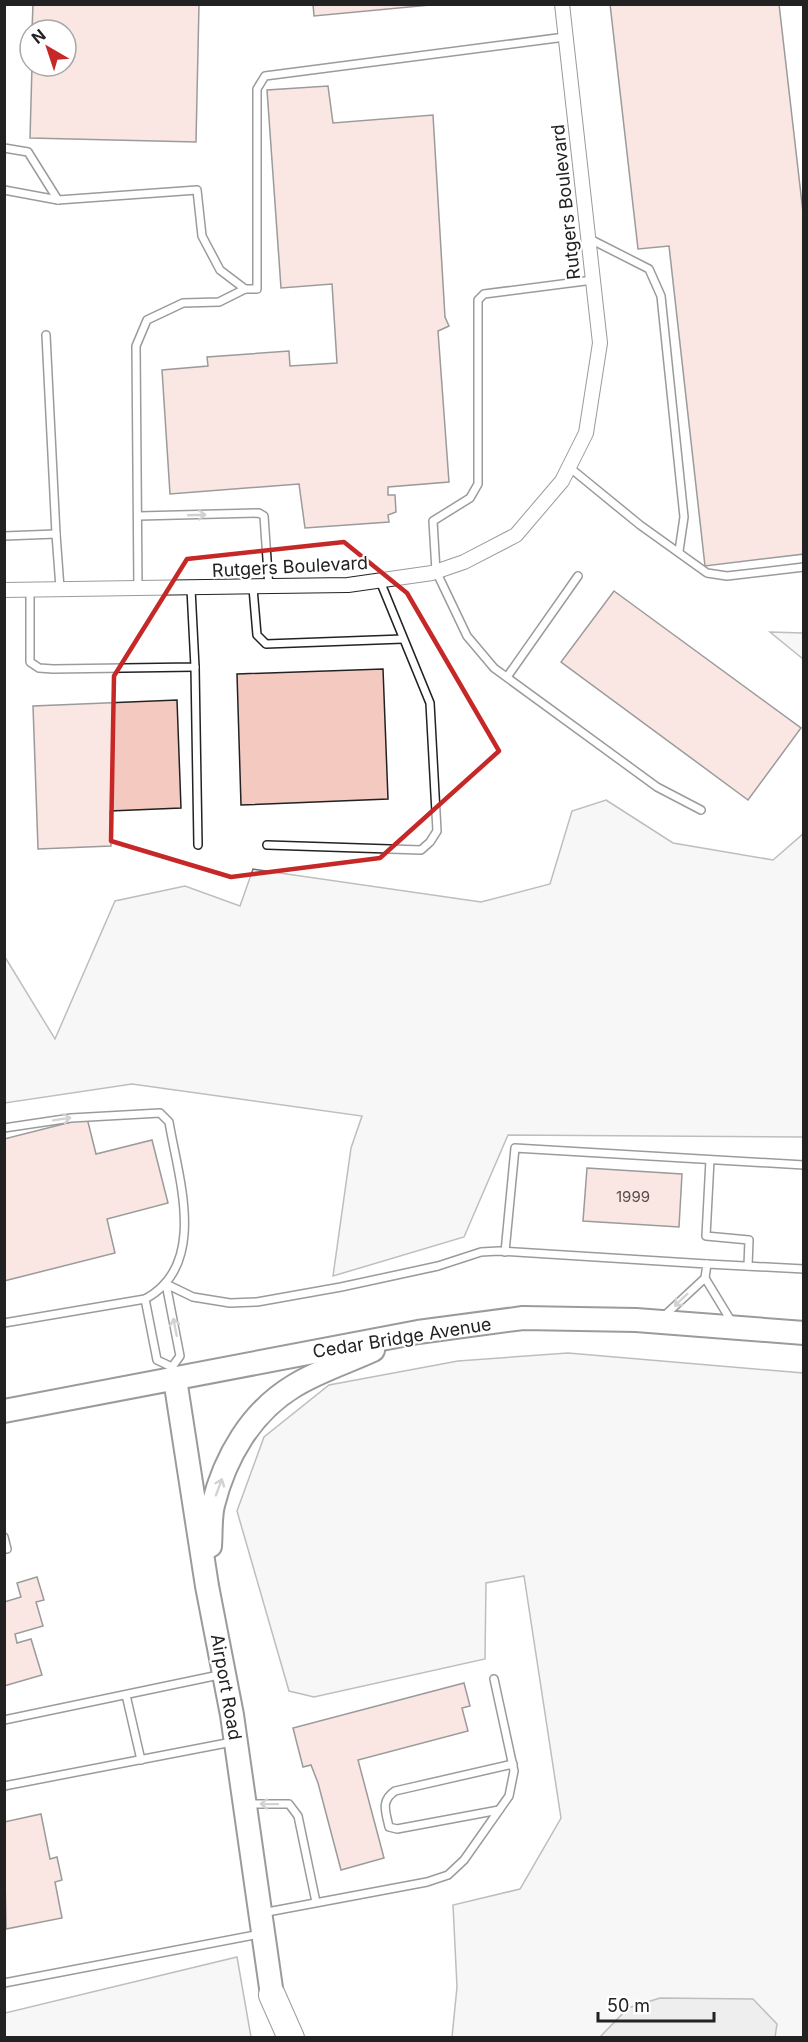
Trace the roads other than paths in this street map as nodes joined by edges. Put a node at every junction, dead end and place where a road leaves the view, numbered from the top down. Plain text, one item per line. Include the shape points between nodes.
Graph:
1 (562, 4) edge
2 (566, 37) junction
3 (4, 148) edge
4 (4, 190) edge
5 (58, 200) junction
6 (588, 237) junction
7 (593, 280) junction
8 (245, 290) junction
9 (46, 336) dead end
10 (569, 467) junction
11 (139, 516) junction
12 (56, 534) junction
13 (4, 536) edge
14 (679, 551) junction
15 (804, 567) edge
16 (436, 572) junction
17 (579, 576) dead end
18 (380, 581) junction
19 (60, 588) junction
20 (253, 588) junction
21 (269, 588) junction
22 (30, 589) junction
23 (138, 589) junction
24 (191, 589) junction
25 (4, 590) edge
26 (404, 639) junction
27 (195, 667) junction
28 (507, 677) junction
29 (701, 810) dead end
30 (198, 845) dead end
31 (267, 845) dead end
32 (4, 1128) edge
33 (710, 1160) junction
34 (804, 1165) edge
35 (506, 1252) junction
36 (706, 1264) junction
37 (748, 1266) junction
38 (804, 1269) edge
39 (705, 1278) junction
40 (166, 1284) junction
41 (145, 1299) junction
42 (658, 1322) junction
43 (4, 1323) edge
44 (736, 1328) junction
45 (418, 1332) junction
46 (804, 1333) edge
47 (174, 1373) junction
48 (4, 1411) edge
49 (4, 1537) edge
50 (4, 1549) edge
51 (207, 1586) junction
52 (224, 1674) junction
53 (494, 1679) dead end
54 (126, 1695) junction
55 (4, 1720) edge
56 (236, 1742) junction
57 (141, 1760) junction
58 (513, 1764) junction
59 (4, 1786) edge
60 (245, 1804) junction
61 (499, 1810) junction
62 (316, 1902) junction
63 (261, 1923) junction
64 (4, 1983) edge
65 (272, 1995) joint
66 (291, 2037) edge

1 - 2 street, Rutgers Boulevard
2 - 6 street, Rutgers Boulevard
2 - 8 lane via 265,76 257,88 258,289
3 - 5 lane via 28,152
4 - 5 lane
5 - 8 lane via 197,190 202,236 207,247 220,270
6 - 7 street, Rutgers Boulevard
6 - 14 lane via 649,270 661,296 684,518
7 - 10 street, Rutgers Boulevard via 600,343 595,385 586,433
7 - 16 lane via 484,294 478,300 478,484 470,498 433,521
8 - 11 lane via 219,302 183,303 147,320 136,346
9 - 12 lane
10 - 14 lane via 640,525
10 - 16 street, Rutgers Boulevard via 562,481 516,535
11 -> 21 lane via 259,513 264,516
11 - 23 lane
12 - 13 lane
12 - 19 lane
14 - 15 lane via 706,573
16 - 18 street, Rutgers Boulevard
16 - 28 lane via 467,636 494,668
17 - 28 lane
18 - 21 street, Rutgers Boulevard
18 - 26 lane
19 - 22 street, Rutgers Boulevard
19 - 23 street, Rutgers Boulevard
20 - 21 street, Rutgers Boulevard
20 - 24 street, Rutgers Boulevard
20 - 26 lane via 257,635 266,644
22 - 25 street, Rutgers Boulevard
22 - 27 lane via 29,656 33,666
23 - 24 street, Rutgers Boulevard
24 - 27 lane
26 - 31 lane via 430,703 437,831 430,842 421,850
27 - 30 lane
28 - 29 lane via 657,788
32 -> 40 lane via 71,1118 160,1113 169,1122 185,1233 182,1252
33 - 34 lane
33 - 35 lane via 515,1148
33 - 37 lane via 706,1236 749,1240
35 - 36 lane
35 - 40 lane via 482,1252 427,1269 256,1302 230,1303 193,1297
36 - 37 lane
36 - 39 lane
37 - 38 lane
39 -> 42 lane
39 - 44 lane
40 - 41 lane
47 -> 40 lane via 180,1356
41 - 43 lane
41 - 47 lane via 157,1360
42 - 44 main road, Cedar Bridge Avenue
42 - 45 main road, Cedar Bridge Avenue via 523,1318
44 - 46 main road, Cedar Bridge Avenue
45 - 47 main road, Cedar Bridge Avenue
51 -> 45 main road via 212,1506 230,1457 248,1427 293,1387
47 - 48 main road, Cedar Bridge Avenue
47 - 51 main road, Airport Road
49 - 50 lane
51 - 52 main road, Airport Road
52 - 54 lane
52 - 56 main road, Airport Road
53 - 58 lane
54 - 55 lane
54 - 57 lane
56 - 57 lane
56 - 60 main road, Airport Road
57 - 59 lane
58 - 61 lane via 509,1796
58 - 61 lane via 395,1791 384,1806 389,1827 397,1829
62 -> 60 lane via 293,1807
60 - 63 main road, Airport Road
61 - 62 lane via 464,1860 448,1875
62 - 63 lane
63 - 64 lane
63 - 65 main road, Airport Road
65 - 66 highway

